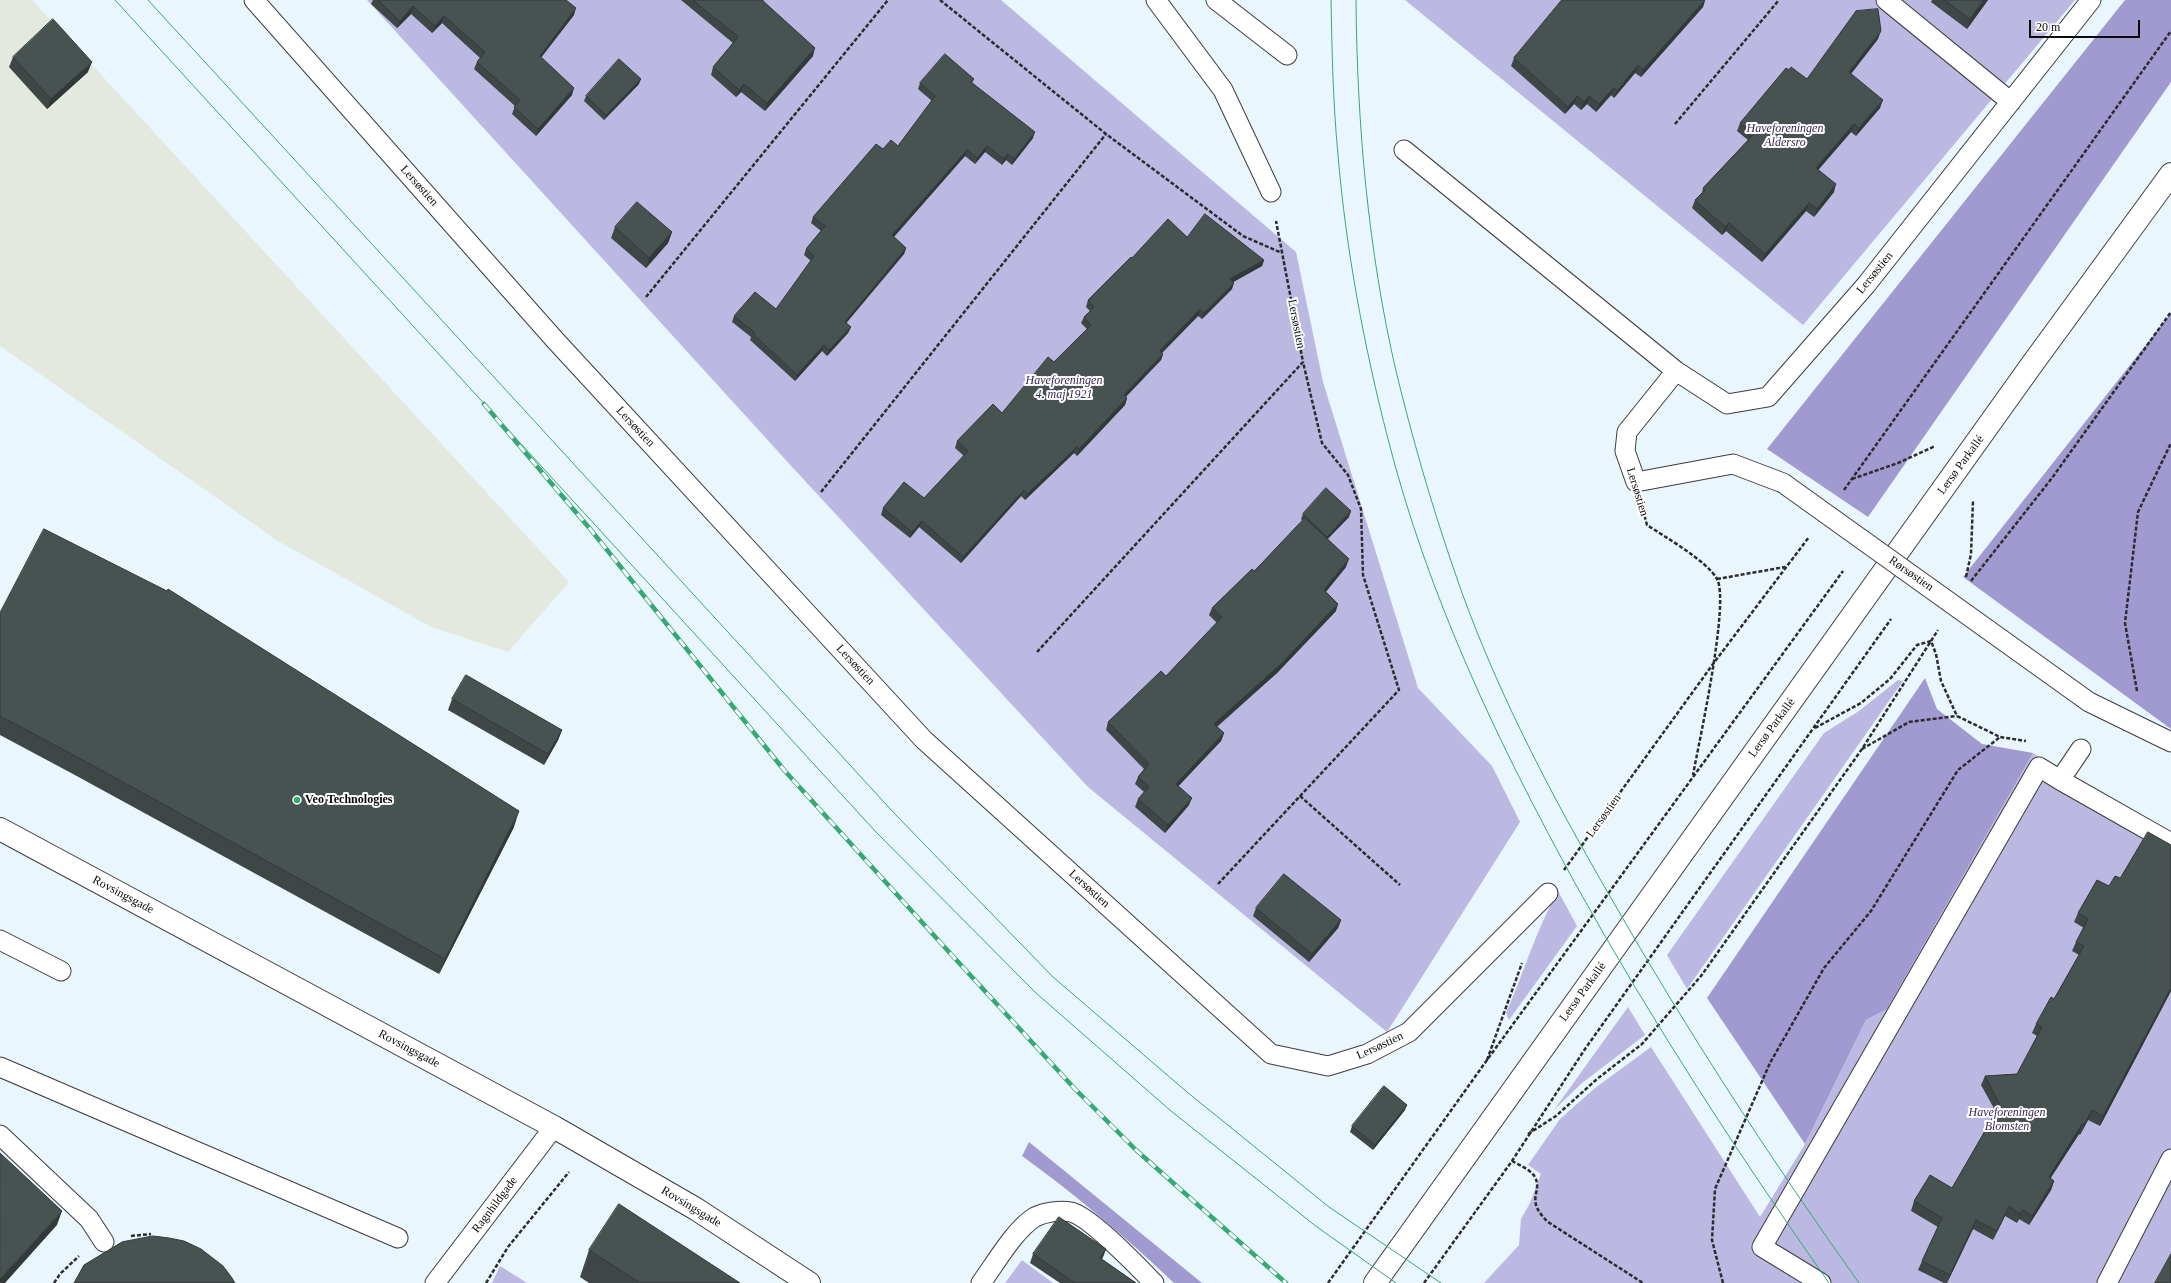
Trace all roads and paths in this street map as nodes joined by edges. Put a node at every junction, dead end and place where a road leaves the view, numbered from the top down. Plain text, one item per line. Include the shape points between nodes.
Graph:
1 (254, 0) edge
2 (888, 0) edge
3 (940, 0) edge
4 (1156, 0) edge
5 (1216, 0) edge
6 (1779, 0) edge
7 (1886, 0) edge
8 (2091, 0) edge
9 (2171, 31) edge
10 (1287, 55) dead end
11 (2011, 102) junction
12 (1675, 124) dead end
13 (1106, 134) junction
14 (1404, 150) dead end
15 (2171, 174) edge
16 (1271, 192) joint
17 (1282, 253) junction
18 (646, 297) dead end
19 (2171, 312) edge
20 (1303, 362) junction
21 (1676, 371) junction
22 (2171, 443) edge
23 (1943, 444) dead end
24 (1935, 446) junction
25 (1931, 452) dead end
26 (1852, 479) junction
27 (1636, 482) junction
28 (821, 492) dead end
29 (1974, 493) dead end
30 (1839, 496) dead end
31 (1973, 501) junction
32 (1968, 507) dead end
33 (1812, 532) dead end
34 (1847, 566) dead end
35 (1786, 567) junction
36 (1718, 579) junction
37 (1891, 618) dead end
38 (1939, 629) dead end
39 (1931, 641) junction
40 (1037, 652) dead end
41 (1712, 664) junction
42 (1957, 716) junction
43 (2143, 727) junction
44 (1814, 729) junction
45 (2000, 737) junction
46 (2029, 741) dead end
47 (2171, 742) edge
48 (1862, 749) junction
49 (2081, 749) dead end
50 (1693, 775) junction
51 (2060, 780) junction
52 (1300, 796) junction
53 (0, 829) edge
54 (2171, 843) edge
55 (1218, 884) dead end
56 (1400, 885) dead end
57 (1548, 893) joint
58 (0, 940) edge
59 (1523, 960) dead end
60 (61, 971) dead end
61 (1487, 1060) junction
62 (0, 1067) edge
63 (554, 1127) junction
64 (1528, 1134) junction
65 (0, 1135) edge
66 (589, 1147) junction
67 (2171, 1159) edge
68 (1512, 1161) junction
69 (398, 1238) dead end
70 (104, 1242) dead end
71 (435, 1283) edge
72 (486, 1283) edge
73 (809, 1283) edge
74 (982, 1283) edge
75 (1154, 1283) edge
76 (1328, 1283) edge
77 (1375, 1283) edge
78 (1424, 1283) edge
79 (1643, 1283) edge
80 (1723, 1283) edge
81 (1821, 1283) edge
82 (2107, 1283) edge

1 - 57 lane, Lersøstien via 555,340 924,740 1271,1054 1328,1066 1367,1054 1409,1032
2 - 18 path
3 - 13 path
4 - 16 lane via 1223,90
5 - 10 lane
6 - 12 path
7 - 11 lane
8 - 11 lane, Lersøstien
9 - 26 path
11 - 21 lane, Lersøstien via 1866,285 1768,397 1727,404
13 - 17 path via 1243,236
13 - 28 path
14 - 21 lane, Lersøstien
15 - 77 street, Lersø Parkallé
16 - 17 path, Lersøstien
17 - 20 path, Lersøstien
19 - 31 path via 2047,484 1966,585 1971,554
20 - 40 path, Lersøstien
20 - 52 path via 1322,443 1348,475 1361,509 1363,575 1400,690
21 - 27 lane, Lersøstien via 1627,432 1625,451
22 - 43 path via 2138,512 2125,622
23 - 24 path
24 - 25 path
24 - 26 path via 1898,463
26 - 30 path
27 - 36 path, Lersøstien via 1647,525 1704,564
27 - 43 lane, Rørsøstien, bridge via 1733,464 1783,484 2089,702
29 - 31 path
31 - 32 path
33 - 35 path
34 - 50 path
35 - 36 path
35 - 41 path
36 - 41 path, Lersøstien via 1720,615
37 - 44 path
38 - 39 path
39 - 42 path via 1941,681
39 - 44 path via 1917,645 1890,679 1861,703
39 - 48 path
41 - 50 path
41 - 57 path, Lersøstien
42 - 45 path
42 - 48 path via 1909,722
43 - 47 lane, Rørsøstien
44 - 64 path via 1585,1049
45 - 46 path
45 - 80 path via 1958,770 1871,911 1824,968 1770,1063 1715,1189 1712,1240
48 - 64 path via 1701,976 1642,1044 1597,1079 1556,1116
49 - 51 lane
50 - 61 path
51 - 54 lane
51 - 81 lane via 2039,767 1762,1247
52 - 55 path
52 - 56 path
53 - 63 street, Rovsingsgade
58 - 60 lane
59 - 61 path
61 - 76 path
62 - 69 lane
63 - 66 street, Rovsingsgade
63 - 71 lane, Ragnhildgade
64 - 68 path
65 - 70 lane via 89,1219
66 - 72 path via 508,1246
66 - 73 street, Rovsingsgade via 696,1209
67 - 82 lane
68 - 78 path
68 - 79 path via 1534,1176 1534,1201 1548,1222
74 - 75 lane via 1020,1230 1035,1217 1057,1211 1072,1212 1091,1224

